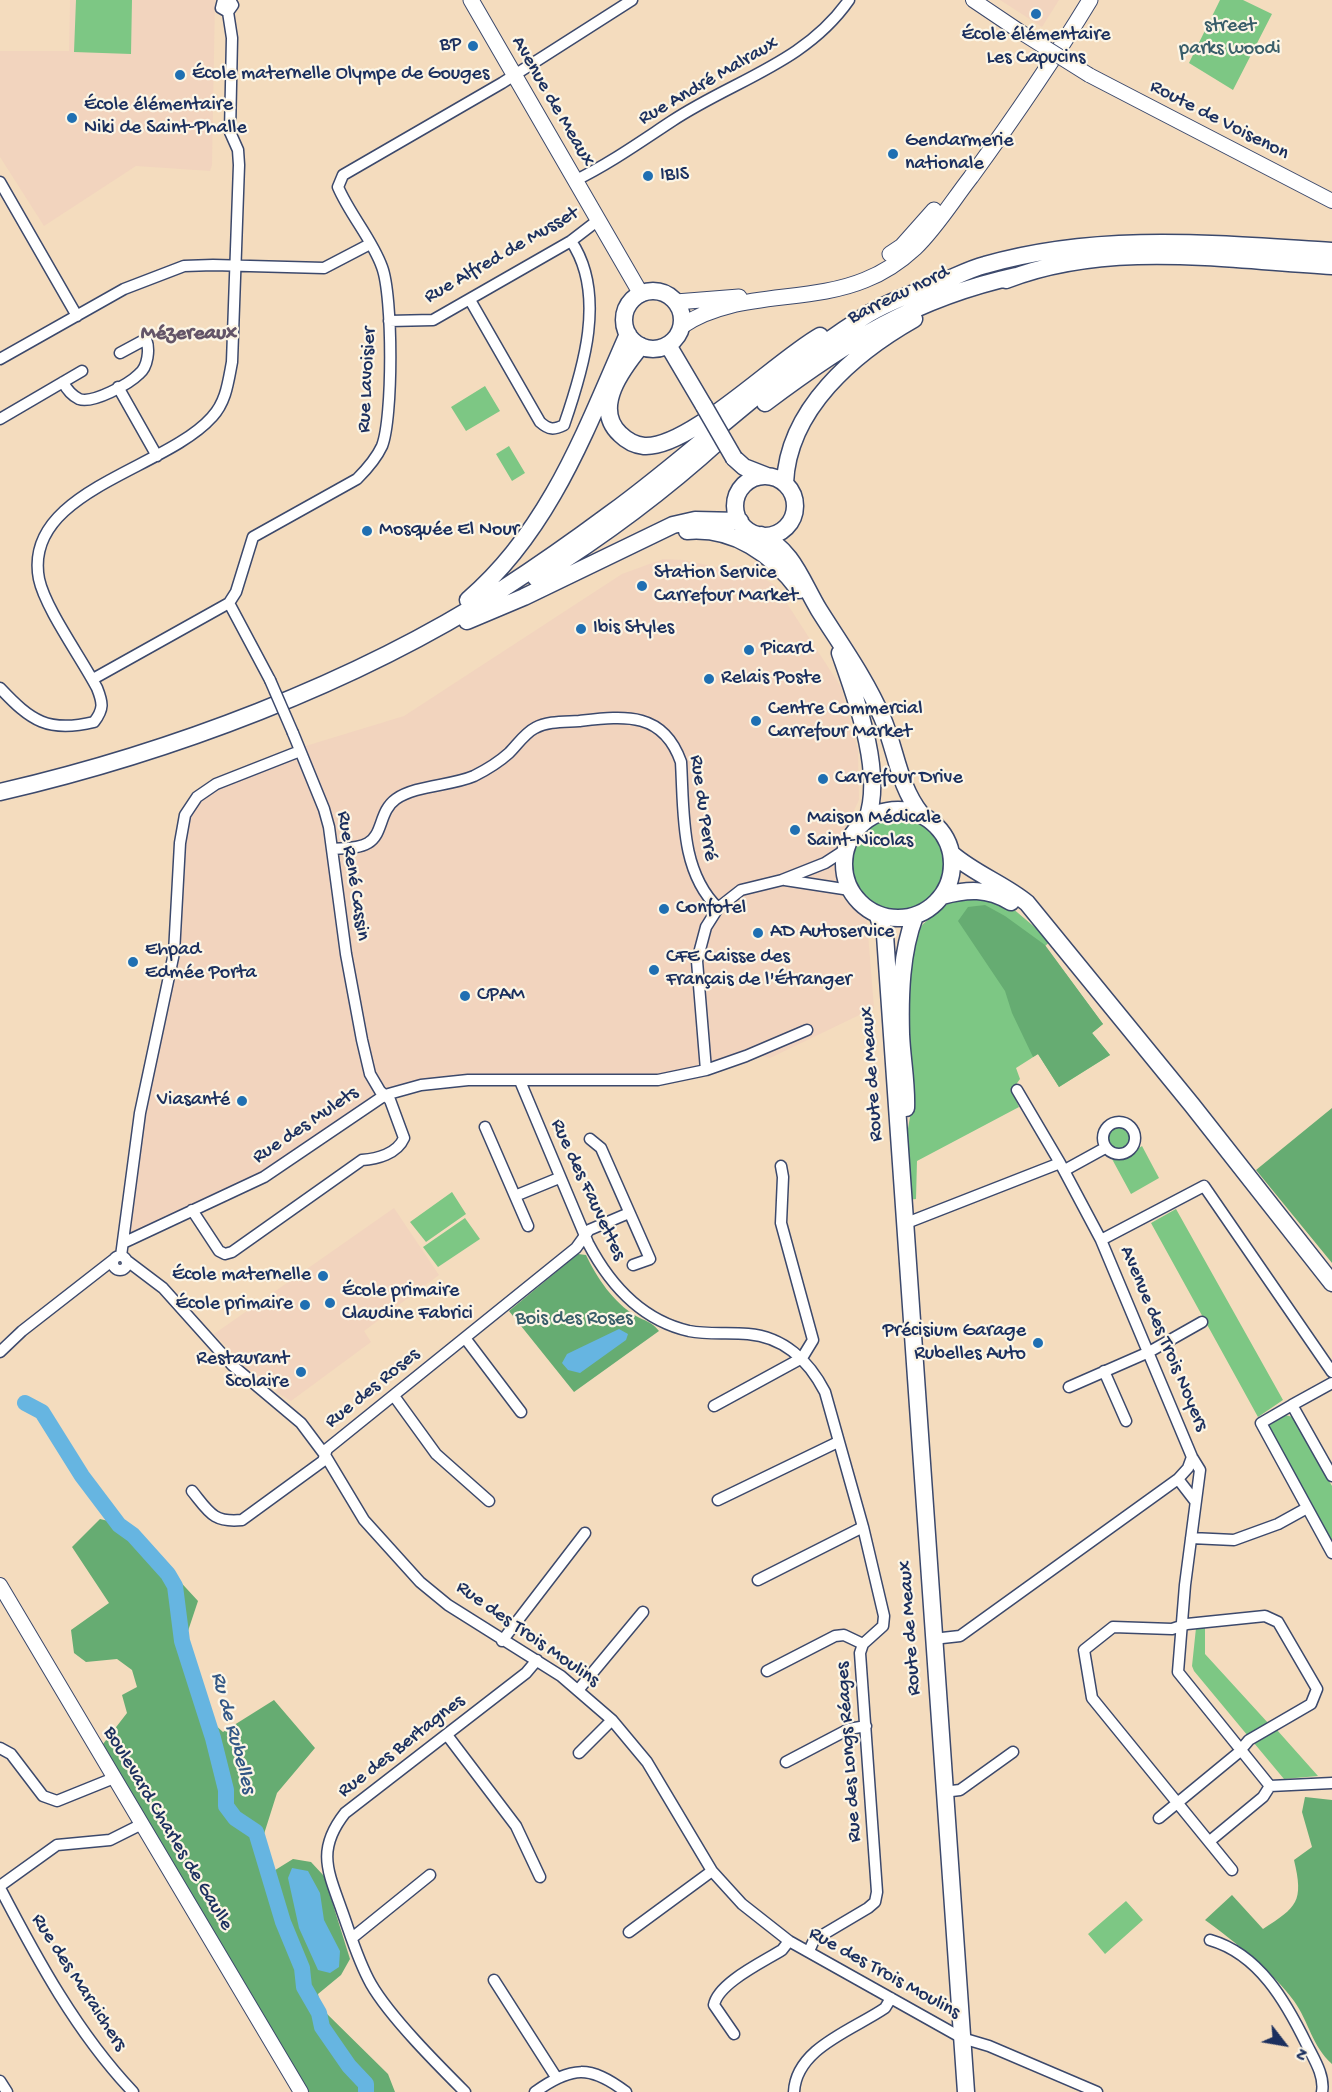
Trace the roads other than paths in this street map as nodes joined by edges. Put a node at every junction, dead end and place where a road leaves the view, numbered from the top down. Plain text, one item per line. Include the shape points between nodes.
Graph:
1 (223, 0) edge
2 (230, 0) edge
3 (471, 0) edge
4 (632, 0) edge
5 (849, 0) edge
6 (973, 0) edge
7 (1079, 0) edge
8 (1090, 0) edge
9 (228, 12) junction
10 (513, 76) junction
11 (574, 181) junction
12 (0, 182) edge
13 (1332, 201) edge
14 (598, 222) junction
15 (571, 241) junction
16 (370, 244) junction
17 (1332, 251) edge
18 (234, 266) junction
19 (1332, 266) edge
20 (1016, 276) junction
21 (640, 294) junction
22 (470, 300) junction
23 (676, 302) junction
24 (77, 316) junction
25 (863, 317) junction
26 (389, 321) junction
27 (682, 326) junction
28 (628, 334) junction
29 (668, 345) junction
30 (641, 346) junction
31 (120, 353) dead end
32 (0, 360) edge
33 (82, 371) dead end
34 (63, 382) junction
35 (118, 387) junction
36 (0, 419) edge
37 (157, 456) junction
38 (734, 458) junction
39 (768, 476) junction
40 (785, 483) junction
41 (738, 494) junction
42 (792, 519) junction
43 (740, 521) junction
44 (761, 535) junction
45 (647, 537) junction
46 (795, 565) junction
47 (229, 603) junction
48 (817, 607) junction
49 (467, 621) junction
50 (827, 622) junction
51 (415, 639) junction
52 (93, 679) junction
53 (0, 688) edge
54 (300, 751) junction
55 (0, 792) edge
56 (0, 800) edge
57 (921, 814) junction
58 (867, 819) junction
59 (332, 849) junction
60 (845, 850) junction
61 (952, 854) junction
62 (782, 880) junction
63 (850, 890) junction
64 (942, 896) junction
65 (718, 908) junction
66 (877, 914) junction
67 (915, 916) junction
68 (1053, 933) junction
69 (807, 1030) dead end
70 (706, 1070) junction
71 (520, 1081) junction
72 (1017, 1090) dead end
73 (385, 1095) junction
74 (485, 1127) dead end
75 (590, 1139) dead end
76 (1105, 1148) dead end
77 (900, 1160) junction
78 (781, 1166) dead end
79 (1063, 1167) junction
80 (559, 1178) junction
81 (515, 1196) junction
82 (192, 1210) junction
83 (629, 1213) junction
84 (904, 1224) junction
85 (528, 1226) dead end
86 (586, 1238) junction
87 (1101, 1240) junction
88 (123, 1243) junction
89 (120, 1263) junction
90 (633, 1265) dead end
91 (1332, 1283) edge
92 (1202, 1322) dead end
93 (465, 1338) junction
94 (0, 1352) edge
95 (1149, 1352) junction
96 (802, 1358) junction
97 (1104, 1371) junction
98 (1332, 1372) edge
99 (1332, 1383) edge
100 (1069, 1387) dead end
101 (394, 1396) junction
102 (1292, 1405) junction
103 (714, 1406) dead end
104 (521, 1412) dead end
105 (1126, 1421) dead end
106 (838, 1442) junction
107 (325, 1455) junction
108 (1192, 1457) junction
109 (1332, 1476) edge
110 (1178, 1479) junction
111 (192, 1491) dead end
112 (718, 1500) dead end
113 (489, 1501) dead end
114 (1195, 1501) junction
115 (1307, 1508) junction
116 (863, 1527) junction
117 (585, 1533) dead end
118 (1191, 1538) junction
119 (1332, 1553) edge
120 (758, 1580) dead end
121 (0, 1585) edge
122 (643, 1612) dead end
123 (1181, 1624) junction
124 (933, 1639) junction
125 (502, 1641) junction
126 (864, 1644) junction
127 (537, 1660) junction
128 (767, 1671) dead end
129 (579, 1689) junction
130 (612, 1720) junction
131 (866, 1726) junction
132 (447, 1735) junction
133 (0, 1748) edge
134 (1239, 1749) junction
135 (1013, 1752) dead end
136 (579, 1753) dead end
137 (786, 1762) dead end
138 (114, 1778) junction
139 (1332, 1783) edge
140 (1270, 1786) junction
141 (944, 1792) junction
142 (1177, 1801) junction
143 (1159, 1818) dead end
144 (142, 1824) junction
145 (1211, 1840) junction
146 (1232, 1870) dead end
147 (712, 1871) junction
148 (430, 1875) dead end
149 (540, 1877) dead end
150 (0, 1887) edge
151 (629, 1932) dead end
152 (352, 1938) junction
153 (1210, 1940) dead end
154 (789, 1941) junction
155 (809, 1951) junction
156 (494, 1980) dead end
157 (891, 1998) junction
158 (734, 2034) dead end
159 (962, 2038) junction
160 (556, 2077) junction
161 (0, 2080) edge
162 (7, 2092) edge
163 (133, 2092) edge
164 (301, 2092) edge
165 (465, 2092) edge
166 (535, 2092) edge
167 (626, 2092) edge
168 (794, 2092) edge
169 (966, 2092) edge
170 (1097, 2092) edge
171 (1322, 2092) edge

1 - 9 street via 221,8
2 - 9 street via 233,7
3 - 10 main road, Avenue de Meaux
4 - 10 street
5 - 11 street, Rue André Malraux via 835,20 808,45
6 - 13 street, Route de Voisenon, bridge via 1089,75
7 - 23 main road via 988,138 933,212 902,246 877,264 835,281 727,299
8 - 27 main road via 1018,112 915,248 866,280 830,291 699,314
9 - 18 street via 232,38 230,132 238,157
10 - 11 main road, Avenue de Meaux
10 - 16 street, Rue Lavoisier via 343,175 338,186
11 - 14 main road, Avenue de Meaux
12 - 24 street
14 - 15 street, Rue Alfred de Musset
14 - 21 main road, Avenue de Meaux
15 - 22 street, Rue Alfred de Musset
15 - 22 street via 584,264 588,322 584,357 564,425 548,429 540,422
16 - 18 street via 324,268
16 - 26 street, Rue Lavoisier via 387,283
17 - 25 main road via 1176,242 1101,244 1045,251 983,265
18 - 24 street via 184,266 135,283
18 - 37 street via 232,362 226,394 213,416 194,434
19 - 20 main road via 1190,257 1103,257
20 - 40 main road via 913,319 877,341 841,372 806,415 786,464
20 - 49 main road, Barreau nord via 970,286 876,326 807,371 739,423 678,478 612,528
21 - 23 main road via 660,292
21 - 28 main road via 625,316
22 - 26 street, Rue Alfred de Musset via 433,320
23 - 27 main road
24 - 32 street
25 - 30 main road via 842,323 798,349 684,435 651,446 623,437 609,414 617,379
25 - 51 main road via 764,390 612,512 500,590
26 - 47 street, Rue Lavoisier via 387,427 376,457 357,478 254,537
27 - 29 main road
28 - 30 main road
28 - 51 main road via 568,470 544,512 487,584
29 - 30 main road via 650,349
29 - 38 main road, bridge
31 - 35 street via 146,339 146,362 141,374
33 - 34 street
34 - 35 street via 68,392 81,400 96,399
34 - 36 street
35 - 37 street
37 - 52 street via 70,504 44,533 37,557 44,595
38 - 39 main road via 744,467
38 - 41 main road
39 - 40 main road
39 - 41 main road via 750,480
40 - 42 main road via 795,500
41 - 43 main road via 736,512
42 - 44 main road via 779,532
42 - 46 main road via 790,538
43 - 44 main road
43 - 45 main road via 686,522
44 - 46 main road via 782,549
45 - 48 main road via 698,531 737,538 785,571
45 - 49 main road
46 - 48 main road
47 - 52 street
47 - 54 street, Rue René Cassin, bridge via 270,680
48 - 50 main road
49 - 56 main road via 321,692 208,737 128,765
50 - 57 main road via 864,680 890,738 904,789
50 - 58 main road via 863,727 871,790
51 - 55 main road via 292,696 202,732 99,766
52 - 53 street via 103,701 102,712 94,722 56,727 32,717
54 - 59 street, Rue René Cassin via 324,809
54 - 88 street via 216,784 197,797 185,815 174,953 140,1113
57 - 58 main road via 893,809
57 - 61 main road via 940,829
58 - 60 main road
59 - 65 street, Rue du Perré via 369,843 393,801 478,774 507,755 532,729 546,723 625,717 663,730 675,747 681,762 691,867 699,885
59 - 73 street, Rue René Cassin via 362,1040 370,1074
60 - 62 street via 825,863
60 - 63 main road via 844,872
61 - 64 main road via 951,878
61 - 68 main road via 1019,896
62 - 63 street
62 - 65 street via 741,890
63 - 66 main road
64 - 67 main road
64 - 68 main road via 975,890 998,895
65 - 70 street via 706,927 696,961
66 - 67 main road
66 - 77 main road, Route de Meaux via 885,935
67 - 77 main road, Route de Meaux via 908,932 903,971 902,1035 907,1080
68 - 91 main road
69 - 70 street, Rue des Mulets
70 - 71 street, Rue des Mulets via 658,1080
71 - 73 street, Rue des Mulets via 436,1082
71 - 80 street, Rue des Fauvettes
72 - 79 street, Avenue des Trois Noyers
73 - 82 street, Rue des Mulets via 264,1177
73 - 82 street, Rue René Cassin via 403,1132 402,1143 379,1159 362,1161 232,1252 219,1251
74 - 81 street
75 - 83 street via 601,1148
76 - 79 street
77 - 84 main road, Route de Meaux
78 - 96 street via 781,1223 813,1340
79 - 84 street
79 - 87 street, Avenue des Trois Noyers
80 - 81 street
80 - 86 street, Rue des Fauvettes
81 - 85 street
82 - 88 street, Rue des Mulets
83 - 86 street, Rue des Roses via 589,1230
83 - 90 street via 650,1259
84 - 124 main road, Route de Meaux
86 - 93 street, Rue des Roses
86 - 96 street, Rue des Fauvettes via 608,1278 648,1314 694,1332 760,1335
87 - 95 street, Avenue des Trois Noyers
87 - 98 street via 1204,1186
88 - 89 street
89 - 94 street via 88,1281 21,1331
89 - 107 street, Rue des Trois Moulins via 163,1288 232,1365 301,1423
92 - 95 street
93 - 101 street, Rue des Roses
93 - 104 street
95 - 97 street
95 - 108 street, Avenue des Trois Noyers
96 - 103 street
96 - 106 street, Rue des Longs Réages via 825,1392
97 - 100 street
97 - 105 street
99 - 102 street
101 - 107 street, Rue des Roses via 327,1449
101 - 113 street via 436,1454
102 - 109 street
102 - 115 street via 1261,1423
106 - 112 street
106 - 116 street, Rue des Longs Réages
107 - 111 street, Rue des Roses via 242,1520 227,1522 211,1516
107 - 125 street, Rue des Trois Moulins via 364,1520 395,1556 448,1605
108 - 110 street, Avenue des Trois Noyers
108 - 114 street via 1200,1470
110 - 114 street
110 - 124 street, Avenue des Trois Noyers via 960,1636
114 - 118 street
115 - 118 street via 1278,1524 1234,1540
115 - 119 street
116 - 120 street
116 - 126 street, Rue des Longs Réages via 884,1616 883,1626
117 - 125 street
118 - 123 street
121 - 138 street, Boulevard Charles de Gaulle
122 - 129 street
123 - 134 street via 1178,1672
123 - 134 street via 1272,1618 1317,1689 1311,1704
123 - 142 street via 1172,1629 1113,1627 1083,1650 1092,1698
124 - 141 main road, Route de Meaux
125 - 127 street, Rue des Trois Moulins
126 - 128 street via 844,1635 835,1636
126 - 131 street, Rue des Longs Réages via 860,1653
127 - 129 street, Rue des Trois Moulins
127 - 132 street, Rue des Bertagnes
129 - 130 street, Rue des Trois Moulins
130 - 136 street
130 - 147 street, Rue des Trois Moulins via 647,1762
131 - 137 street via 849,1729
131 - 155 street, Rue des Longs Réages via 875,1902 814,1940
132 - 149 street via 516,1826
132 - 152 street, Rue des Bertagnes via 358,1801 330,1836 326,1860 329,1874
133 - 138 street via 11,1755 43,1796 57,1801
134 - 140 street
134 - 142 street
135 - 141 street via 960,1790
138 - 144 street, Boulevard Charles de Gaulle
139 - 140 street
140 - 145 street via 1263,1797
141 - 159 main road, Route de Meaux
142 - 143 street
142 - 145 street
144 - 150 street via 110,1840 57,1845
144 - 164 street, Boulevard Charles de Gaulle
145 - 146 street
147 - 151 street
147 - 154 street, Rue des Trois Moulins via 742,1904
148 - 152 street
150 - 163 street, Rue des Maraichers via 31,1949 101,2055
152 - 165 street, Rue des Bertagnes via 371,1985
153 - 171 street via 1241,1954 1286,2004 1317,2065
154 - 155 street, Rue des Trois Moulins
154 - 158 street via 716,1996 714,2005
155 - 157 street, Rue des Trois Moulins
156 - 160 street
157 - 159 street, Rue des Trois Moulins
157 - 168 street via 885,2008 811,2055 800,2066
159 - 169 main road, Route de Meaux
159 - 170 street, Rue des Trois Moulins
160 - 166 street
160 - 167 street via 567,2072 590,2072
161 - 162 street

